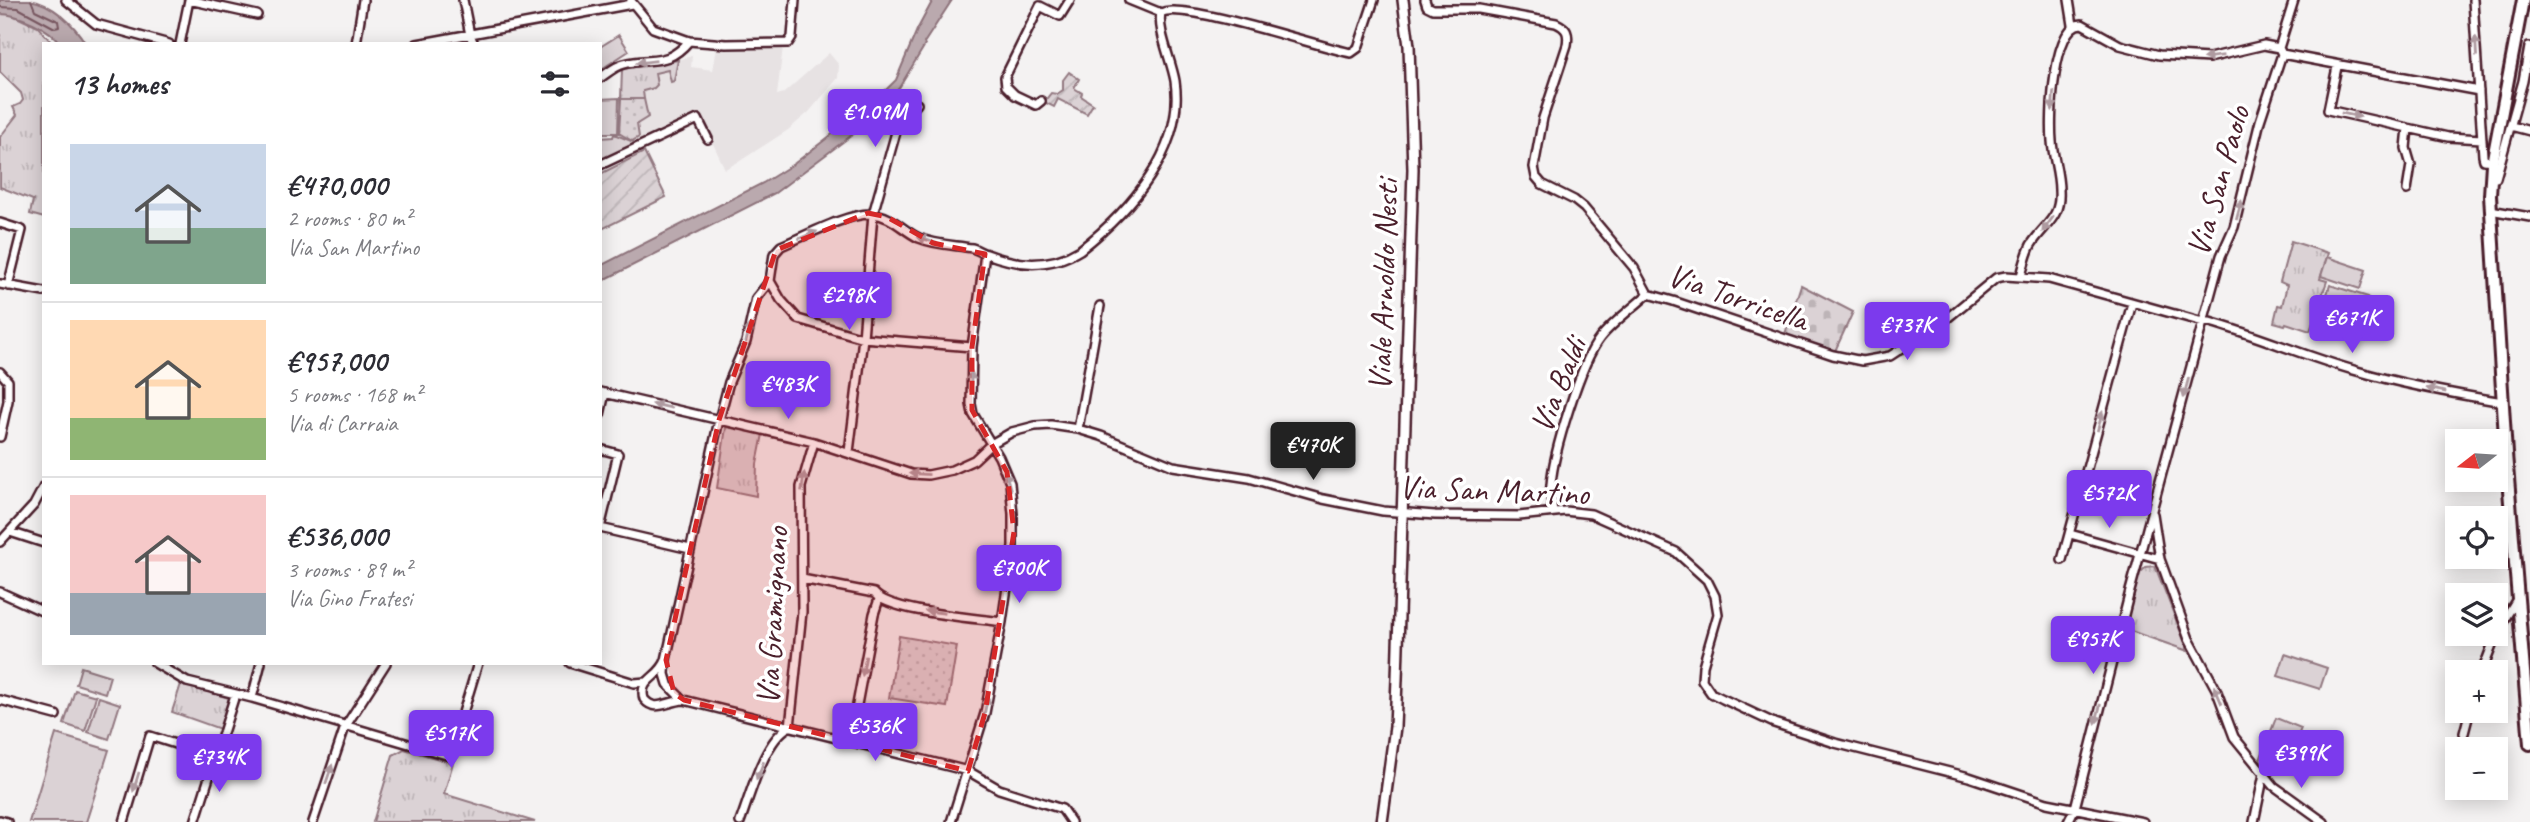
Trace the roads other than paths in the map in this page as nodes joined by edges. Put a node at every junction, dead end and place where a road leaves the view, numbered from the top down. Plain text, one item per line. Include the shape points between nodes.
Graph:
1 (81, 0) edge
2 (189, 0) edge
3 (363, 0) edge
4 (463, 0) edge
5 (795, 0) edge
6 (1070, 0) edge
7 (1129, 0) edge
8 (1374, 0) edge
9 (1403, 0) edge
10 (1424, 0) edge
11 (2069, 0) edge
12 (2294, 0) edge
13 (2473, 0) edge
14 (2523, 0) edge
15 (68, 1) edge
16 (631, 2) edge
17 (1161, 13) junction
18 (257, 15) dead end
19 (2073, 25) junction
20 (470, 35) junction
21 (689, 41) junction
22 (161, 42) edge
23 (180, 42) edge
24 (356, 42) edge
25 (429, 42) edge
26 (473, 42) edge
27 (2530, 44) edge
28 (2280, 51) junction
29 (2337, 66) junction
30 (602, 77) edge
31 (2479, 91) junction
32 (1041, 101) dead end
33 (917, 104) dead end
34 (2511, 126) junction
35 (2408, 128) junction
36 (2530, 131) edge
37 (708, 139) dead end
38 (2482, 139) junction
39 (2493, 161) junction
40 (602, 164) edge
41 (2491, 178) junction
42 (2407, 190) dead end
43 (2490, 210) junction
44 (873, 214) junction
45 (2530, 217) edge
46 (0, 223) edge
47 (985, 254) junction
48 (2021, 276) junction
49 (770, 281) junction
50 (4, 285) edge
51 (42, 292) edge
52 (1648, 295) junction
53 (2132, 303) junction
54 (1100, 306) dead end
55 (2203, 322) junction
56 (863, 338) junction
57 (972, 347) junction
58 (0, 372) edge
59 (603, 393) edge
60 (2503, 402) junction
61 (719, 420) junction
62 (1078, 429) junction
63 (0, 437) edge
64 (814, 442) junction
65 (991, 444) junction
66 (602, 449) edge
67 (849, 452) junction
68 (982, 454) junction
69 (998, 455) junction
70 (42, 490) edge
71 (1553, 512) junction
72 (1402, 513) junction
73 (2152, 513) junction
74 (602, 520) edge
75 (602, 528) edge
76 (10, 532) junction
77 (2070, 534) junction
78 (0, 542) edge
79 (42, 542) edge
80 (690, 549) junction
81 (2141, 553) junction
82 (2160, 559) junction
83 (2062, 560) dead end
84 (802, 579) junction
85 (0, 592) edge
86 (2519, 595) junction
87 (879, 599) junction
88 (42, 611) edge
89 (1002, 622) junction
90 (666, 660) junction
91 (2487, 660) edge
92 (260, 665) edge
93 (385, 665) edge
94 (477, 665) edge
95 (576, 665) edge
96 (166, 666) edge
97 (649, 680) junction
98 (634, 683) junction
99 (669, 685) junction
100 (642, 692) junction
101 (235, 695) junction
102 (252, 698) junction
103 (0, 700) edge
104 (684, 700) junction
105 (666, 704) junction
106 (56, 716) dead end
107 (2467, 723) edge
108 (345, 727) junction
109 (790, 727) junction
110 (2464, 733) dead end
111 (850, 742) junction
112 (2530, 744) edge
113 (216, 757) junction
114 (968, 771) junction
115 (2264, 774) junction
116 (2075, 808) junction
117 (0, 820) edge
118 (7, 822) edge
119 (124, 822) edge
120 (195, 822) edge
121 (313, 822) edge
122 (740, 822) edge
123 (951, 822) edge
124 (1071, 822) edge
125 (1382, 822) edge
126 (2068, 822) edge
127 (2143, 822) edge
128 (2254, 822) edge
129 (2325, 822) edge

1 - 15 street
2 - 18 street
2 - 23 street
3 - 24 street
4 - 20 street
5 - 21 street via 788,43
6 - 32 street via 1060,16 1040,6 1005,78 1015,95 1036,105
7 - 17 street
8 - 17 street via 1358,48 1351,53 1208,16 1170,9
9 - 72 street, Viale Arnoldo Nesti via 1413,169
10 - 52 street, Via Torricella via 1433,9 1479,9 1565,28 1567,46 1543,118 1535,177 1584,208 1634,268
11 - 19 street
12 - 28 street, Via San Paolo
31 -> 13 street
14 - 39 main road
15 - 22 street via 96,24
16 - 20 street
16 - 21 street via 653,29
17 - 47 street via 1177,111 1139,194 1069,257 1029,264
28 -> 19 street via 2264,45 2215,57 2179,58 2130,49 2085,25
19 -> 48 street via 2059,51 2053,103 2059,208 2029,248
20 - 25 street
20 - 26 street
21 -> 30 street via 674,56 624,64
27 - 34 street
28 - 29 street
55 -> 28 street, Via San Paolo via 2234,227
29 - 31 street
29 -> 35 street via 2328,110
31 - 38 street
33 - 44 street via 898,125
34 - 36 street
34 - 41 street via 2496,178
35 - 38 street
35 - 42 street via 2406,148 2411,165
37 - 40 street via 698,119
38 - 39 street via 2484,160
39 - 41 main road
41 - 43 main road
43 - 45 street
43 - 60 main road
47 -> 44 street via 933,243
49 -> 44 street via 774,254 781,246 853,216
44 - 56 street
46 - 50 street via 22,230
47 - 57 street
48 - 52 street, Via Torricella via 1996,278 1906,347 1890,356 1861,361
48 - 53 street, Via Torricella
49 - 56 street via 798,319
61 -> 49 street via 756,298
50 - 51 street
52 - 71 street, Via Baldi via 1593,349 1558,450 1551,487
53 - 55 street, Via Torricella
77 -> 53 street
54 - 62 street
60 -> 55 street, Via Torricella via 2354,371
55 -> 73 street, Via San Paolo
56 - 57 street
56 - 67 street
65 -> 57 street via 971,404
58 - 63 street via 8,381 8,401
61 -> 59 street, Via San Martino
60 - 86 main road
61 - 64 street, Via San Martino
61 - 80 street
62 - 65 street, Via San Martino via 1035,426
62 - 72 street, Via San Martino via 1173,466 1249,478 1323,499
64 - 67 street, Via San Martino
84 -> 64 street, Via Gramignano via 802,487
65 - 68 street, Via San Martino
65 - 69 street
66 - 74 street via 618,453
68 -> 67 street, Via San Martino via 952,470 922,475 891,469
68 - 69 street
89 -> 69 street via 1014,523 1010,483
70 - 76 street
71 - 72 street, Via San Martino via 1519,516
71 - 116 street, Via San Martino via 1600,517 1676,552 1701,573 1712,587 1718,614 1703,666 1702,680 1711,693 1814,736
72 - 125 street, Viale Arnoldo Nesti via 1395,727
73 - 81 street, Via San Paolo
73 - 82 street
75 - 80 street
76 - 78 street
76 - 79 street
77 - 81 street
77 - 83 street
80 - 90 street
81 - 82 street
81 -> 116 street, Via San Paolo
115 -> 82 street via 2234,737 2216,689 2189,639
84 - 87 street via 874,593
84 - 109 street, Via Gramignano
85 - 88 street
86 - 91 street
86 - 112 main road
89 -> 87 street via 910,609
87 -> 111 street
114 -> 89 street via 985,713
90 - 97 street via 658,675
90 - 99 street
92 - 102 street
93 - 108 street
94 - 108 street via 450,756
95 - 98 street
96 - 101 street via 187,682
97 - 98 street
97 - 99 street via 663,679
97 - 100 street
98 - 100 street
99 - 104 street
99 - 105 street
100 - 105 street via 649,704
101 - 102 street
101 - 113 street
102 - 108 street
103 - 106 street
104 - 105 street
104 - 109 street
107 - 110 street
121 -> 108 street
109 - 111 street
109 -> 122 street, Via Gramignano via 776,736 768,751
111 - 114 street
113 -> 119 street via 150,736
113 - 120 street
114 - 123 street
114 - 124 street via 990,785 1062,809
115 - 128 street
115 - 129 street
116 - 126 street, Via San Paolo
116 - 127 street, Via San Martino
117 - 118 street

